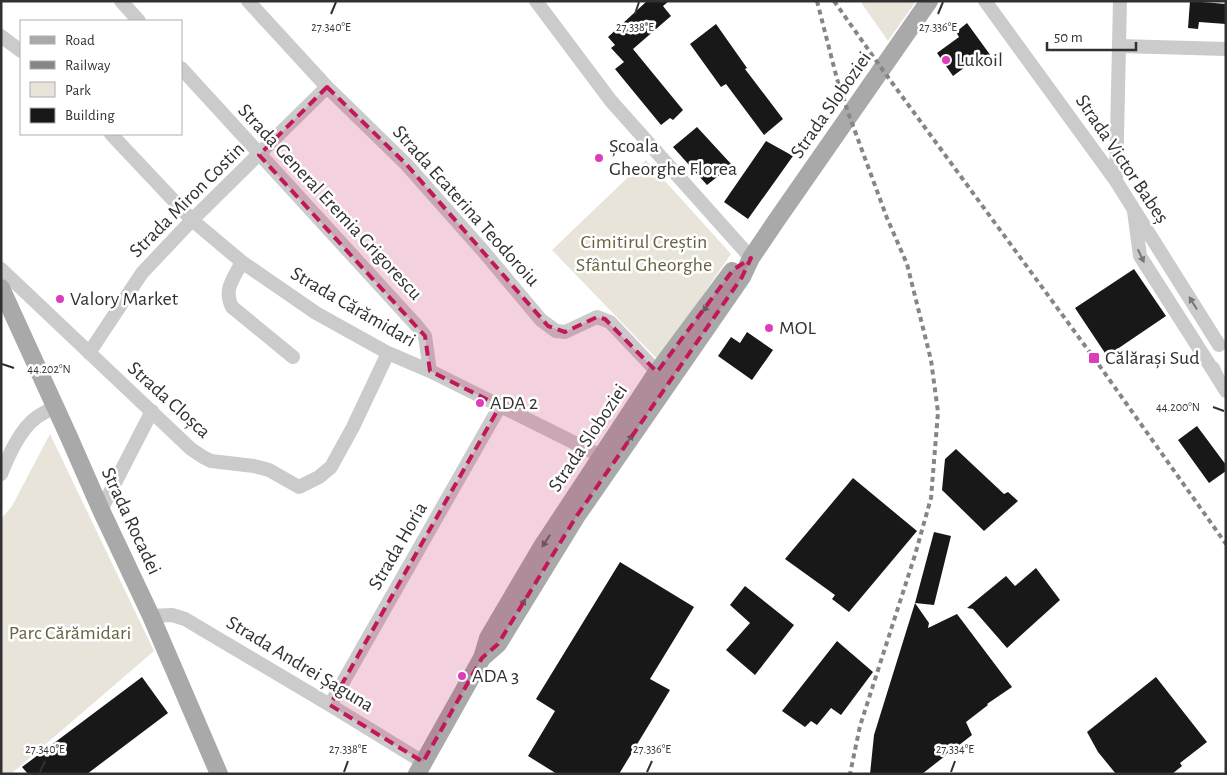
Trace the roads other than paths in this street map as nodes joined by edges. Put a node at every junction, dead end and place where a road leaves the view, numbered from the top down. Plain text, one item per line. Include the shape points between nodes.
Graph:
1 (121, 1) edge
2 (248, 1) edge
3 (536, 1) edge
4 (929, 1) edge
5 (986, 1) edge
6 (1120, 1) edge
7 (138, 20) edge
8 (1, 36) edge
9 (1118, 46) junction
10 (1226, 49) edge
11 (20, 50) edge
12 (182, 69) edge
13 (327, 87) junction
14 (112, 135) edge
15 (259, 155) junction
16 (1116, 181) junction
17 (1133, 208) junction
18 (192, 220) junction
19 (751, 258) junction
20 (242, 262) junction
21 (1, 269) edge
22 (1, 288) edge
23 (1222, 344) edge
24 (89, 353) junction
25 (388, 353) junction
26 (293, 357) dead end
27 (430, 371) junction
28 (1216, 375) junction
29 (664, 376) junction
30 (1226, 391) edge
31 (500, 406) junction
32 (55, 407) junction
33 (152, 411) junction
34 (607, 459) junction
35 (1, 474) edge
36 (101, 510) junction
37 (151, 616) junction
38 (330, 705) junction
39 (420, 768) edge
40 (220, 774) edge

1 - 7 street
2 - 13 street, Strada Ecaterina Teodoroiu
3 - 19 street via 611,101
4 - 19 main road, Strada Sloboziei
5 - 16 street, Strada Victor Babeș
6 - 9 street
8 - 11 street
9 - 10 street
9 - 16 street
12 - 15 street, Strada General Eremia Grigorescu
13 - 15 street, Strada Miron Costin
13 - 29 street, Strada Ecaterina Teodoroiu via 406,164 541,320 556,331 565,332 596,317 605,319
14 - 18 street, Strada Cărămidari
15 - 18 street, Strada Miron Costin
15 - 27 street, Strada General Eremia Grigorescu via 425,336
16 - 17 street, Strada Victor Babeș
23 -> 17 street, Strada Victor Babeș
17 -> 28 street via 1140,256
18 - 20 street, Strada Cărămidari
18 - 24 street, Strada Miron Costin via 142,273
19 - 29 main road, Strada Sloboziei via 733,270
20 - 25 street, Strada Cărămidari via 316,313
20 - 26 street via 227,298 232,307
21 - 24 street, Strada Cloșca
22 - 32 main road, Strada Rocadei
23 - 28 street via 1212,359
24 - 33 street, Strada Cloșca
25 - 27 street, Strada Cărămidari
25 - 33 street, Strada Cloșca via 341,452 331,467 303,486 295,486 269,470 203,457
27 - 31 street, Strada Cărămidari
28 - 30 street
29 - 34 main road, Strada Sloboziei
31 - 34 street, Strada Cărămidari
31 - 38 street, Strada Horia
32 - 35 street via 36,418 23,432
32 - 36 main road, Strada Rocadei
33 - 36 street
34 - 39 main road, Strada Sloboziei via 541,548 488,638 482,658
36 - 37 main road, Strada Rocadei
37 - 38 street, Strada Andrei Șaguna via 172,615 186,619
37 - 40 main road, Strada Rocadei
38 - 39 street, Strada Andrei Șaguna

